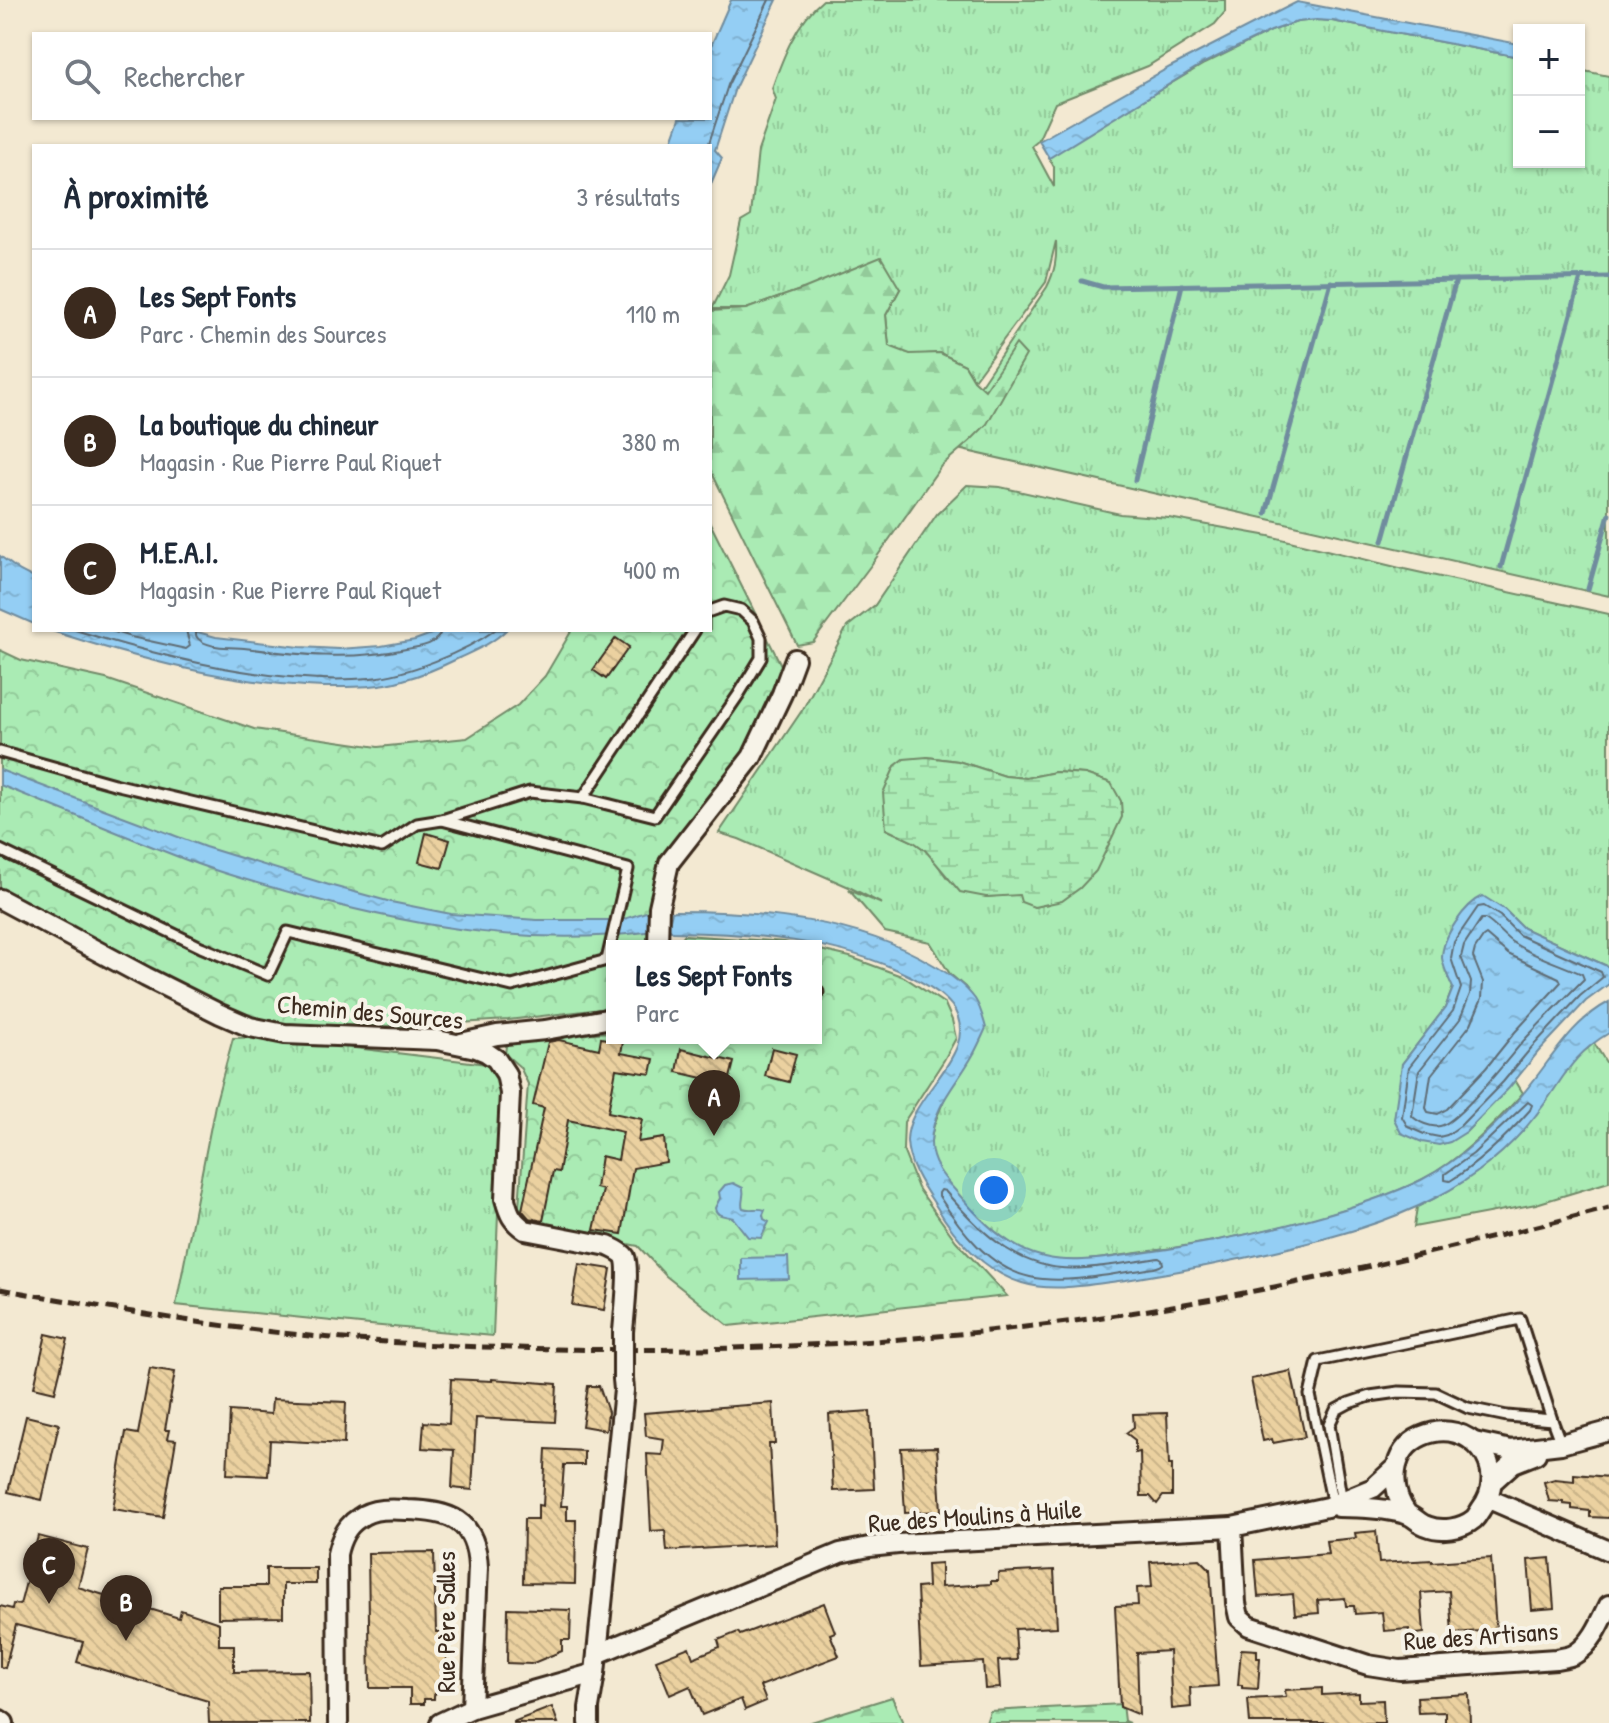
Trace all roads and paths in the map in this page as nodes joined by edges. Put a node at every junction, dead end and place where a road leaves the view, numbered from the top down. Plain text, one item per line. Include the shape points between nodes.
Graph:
1 (712, 610) edge
2 (694, 632) edge
3 (795, 659) dead end
4 (0, 752) edge
5 (583, 798) junction
6 (442, 820) junction
7 (0, 850) edge
8 (0, 899) edge
9 (612, 940) edge
10 (658, 940) edge
11 (606, 961) edge
12 (606, 1019) edge
13 (458, 1044) junction
14 (1552, 1420) junction
15 (1609, 1431) edge
16 (1474, 1442) junction
17 (1561, 1444) junction
18 (1396, 1467) junction
19 (1491, 1490) junction
20 (1334, 1505) junction
21 (1408, 1515) junction
22 (1232, 1527) junction
23 (1609, 1551) edge
24 (1609, 1605) edge
25 (597, 1654) junction
26 (595, 1673) junction
27 (472, 1708) junction
28 (338, 1723) edge
29 (440, 1723) edge
30 (589, 1723) edge

1 - 5 lane via 724,606 741,610 761,638 761,658 731,706 655,816
2 - 5 lane
3 - 10 street via 752,757 669,863
4 - 6 lane via 382,847 417,824
5 - 6 lane via 530,792
6 - 9 lane via 628,869
7 - 11 lane via 268,975 288,932 512,986
8 - 13 street, Chemin des Sources via 250,1027 285,1034
12 - 13 street
13 - 25 street, Chemin des Sources, bridge via 496,1059 506,1074 510,1093 505,1199 515,1223 525,1230 608,1246 626,1258 624,1390
14 - 17 lane
14 - 20 lane via 1468,1408 1436,1393 1399,1392 1349,1403 1336,1410 1329,1425
14 - 20 lane via 1520,1319 1318,1361 1310,1395
15 - 17 street
16 - 17 street via 1511,1450
16 - 18 street via 1453,1432 1422,1436 1407,1447
16 - 19 street via 1485,1453
17 - 19 street via 1513,1463
18 - 20 street, Rue des Moulins à Huile via 1373,1488
18 - 21 street via 1395,1490
19 - 21 street via 1474,1519 1452,1529 1426,1526
19 - 23 street
20 - 21 street, Rue des Moulins à Huile
20 - 22 street, Rue des Moulins à Huile
22 - 24 street, Rue des Artisans via 1239,1617 1249,1626 1368,1665 1400,1670 1575,1655
22 - 25 street, Rue des Moulins à Huile via 869,1547 840,1553
25 - 26 street
26 - 27 street, Rue Père Salles
26 - 30 street
27 - 28 street, Rue Père Salles via 478,1567 473,1541 462,1524 443,1513 391,1509 360,1516 345,1533 337,1554
27 - 29 street, Rue Père Salles

